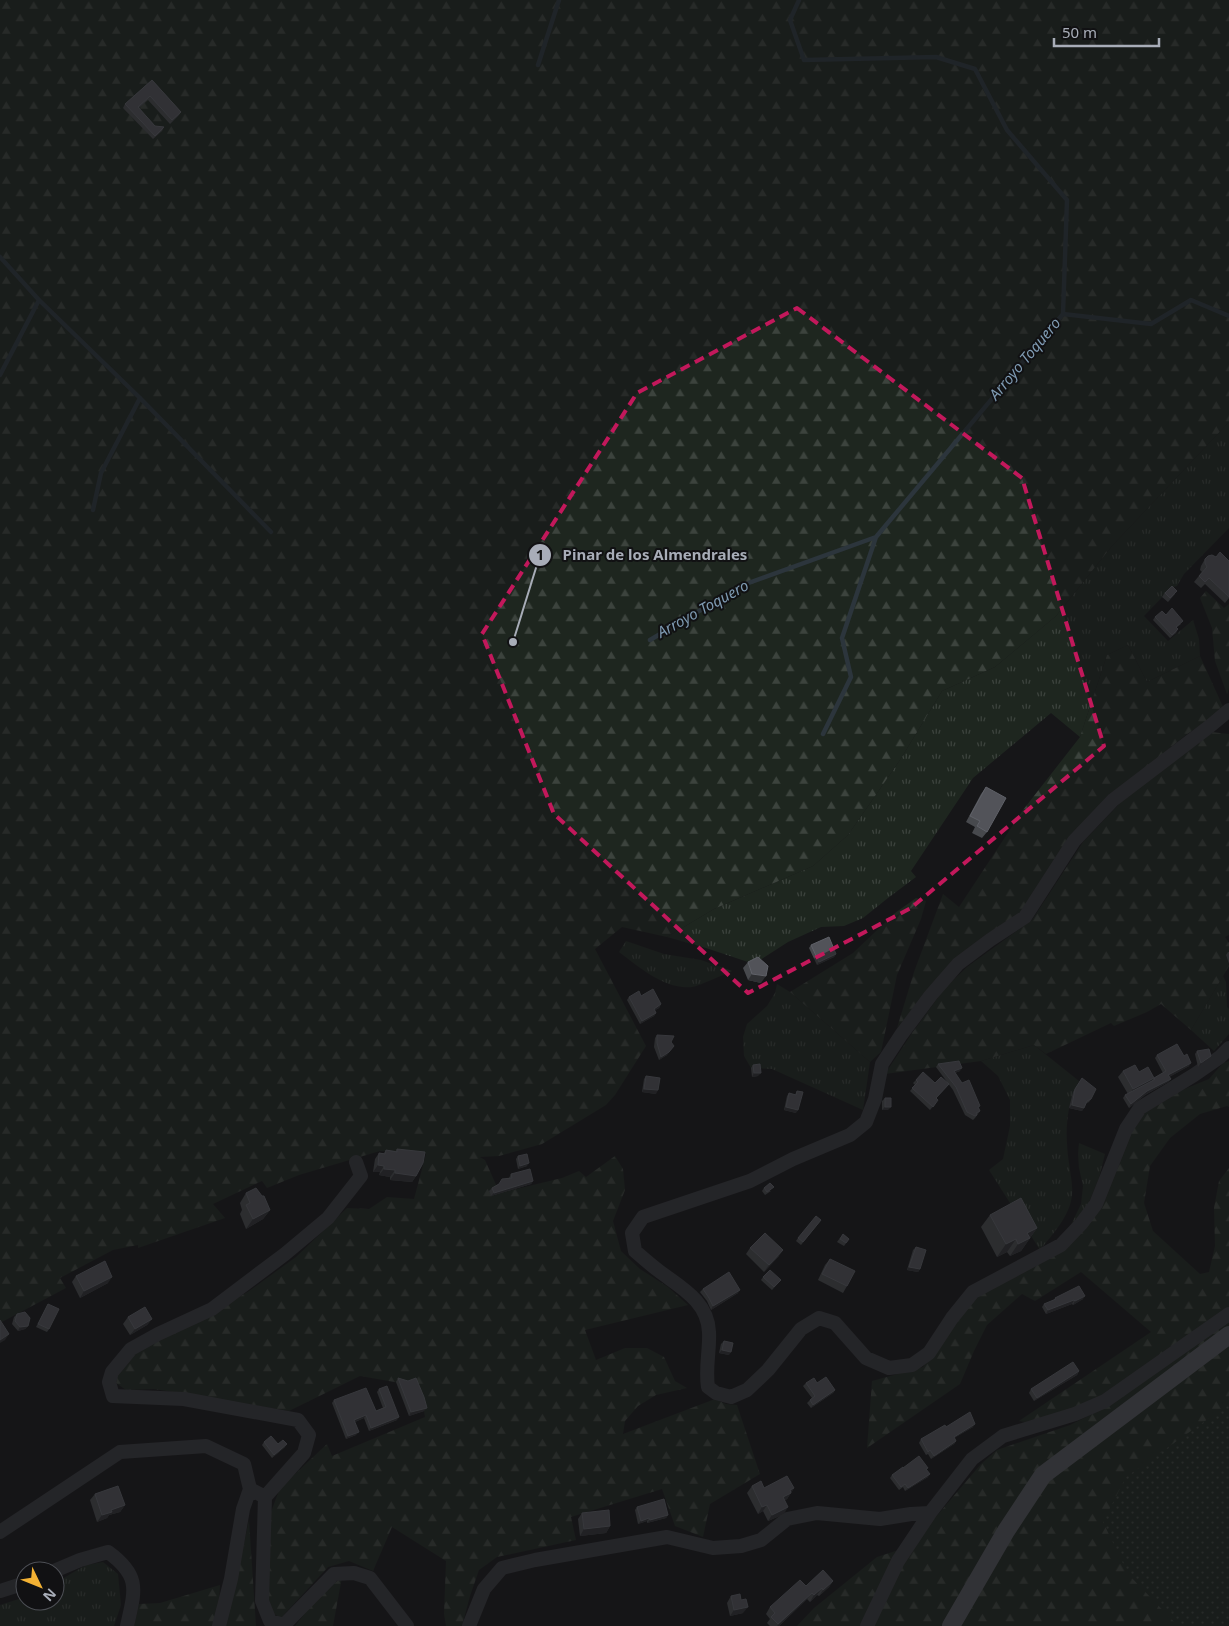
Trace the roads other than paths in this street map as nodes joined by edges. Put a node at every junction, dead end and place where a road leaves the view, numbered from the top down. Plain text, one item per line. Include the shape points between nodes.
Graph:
1 (1229, 710) edge
2 (1229, 1048) edge
3 (356, 1162) dead end
4 (1229, 1314) edge
5 (1229, 1334) edge
6 (250, 1489) junction
7 (265, 1497) junction
8 (930, 1513) junction
9 (0, 1532) edge
10 (65, 1566) edge
11 (15, 1587) edge
12 (0, 1591) edge
13 (127, 1626) edge
14 (219, 1626) edge
15 (408, 1626) edge
16 (469, 1626) edge
17 (867, 1626) edge
18 (951, 1626) edge

1 - 2 street via 1114,800 1074,841 1025,917 958,964 931,995 882,1064 875,1100 866,1122 850,1135 750,1180 644,1217 632,1233 635,1251 688,1291 704,1310 709,1330 706,1374 708,1387 716,1393 731,1397 747,1390 801,1330 818,1318 835,1323 866,1358 889,1368 912,1365 929,1353 973,1292 1061,1245 1081,1224 1096,1204 1126,1129 1140,1108 1194,1075
3 - 7 street via 360,1176 328,1218 212,1309 131,1349 112,1372 109,1382 113,1396 184,1399 298,1420 309,1436 304,1453
4 - 8 street via 1105,1401 1075,1414 1003,1436 972,1459
5 - 18 main road via 1043,1475
6 - 7 street
6 - 9 street via 244,1464 206,1446 120,1452
6 - 14 street
7 - 15 street via 262,1601 270,1621 284,1625 334,1574 354,1573 370,1578
8 - 16 street via 880,1519 817,1513 786,1519 761,1540 741,1546 713,1548 667,1537 526,1562 502,1568 484,1589
8 - 17 street via 898,1561
10 - 13 street via 108,1552 113,1555 131,1575 134,1594
11 - 12 street

